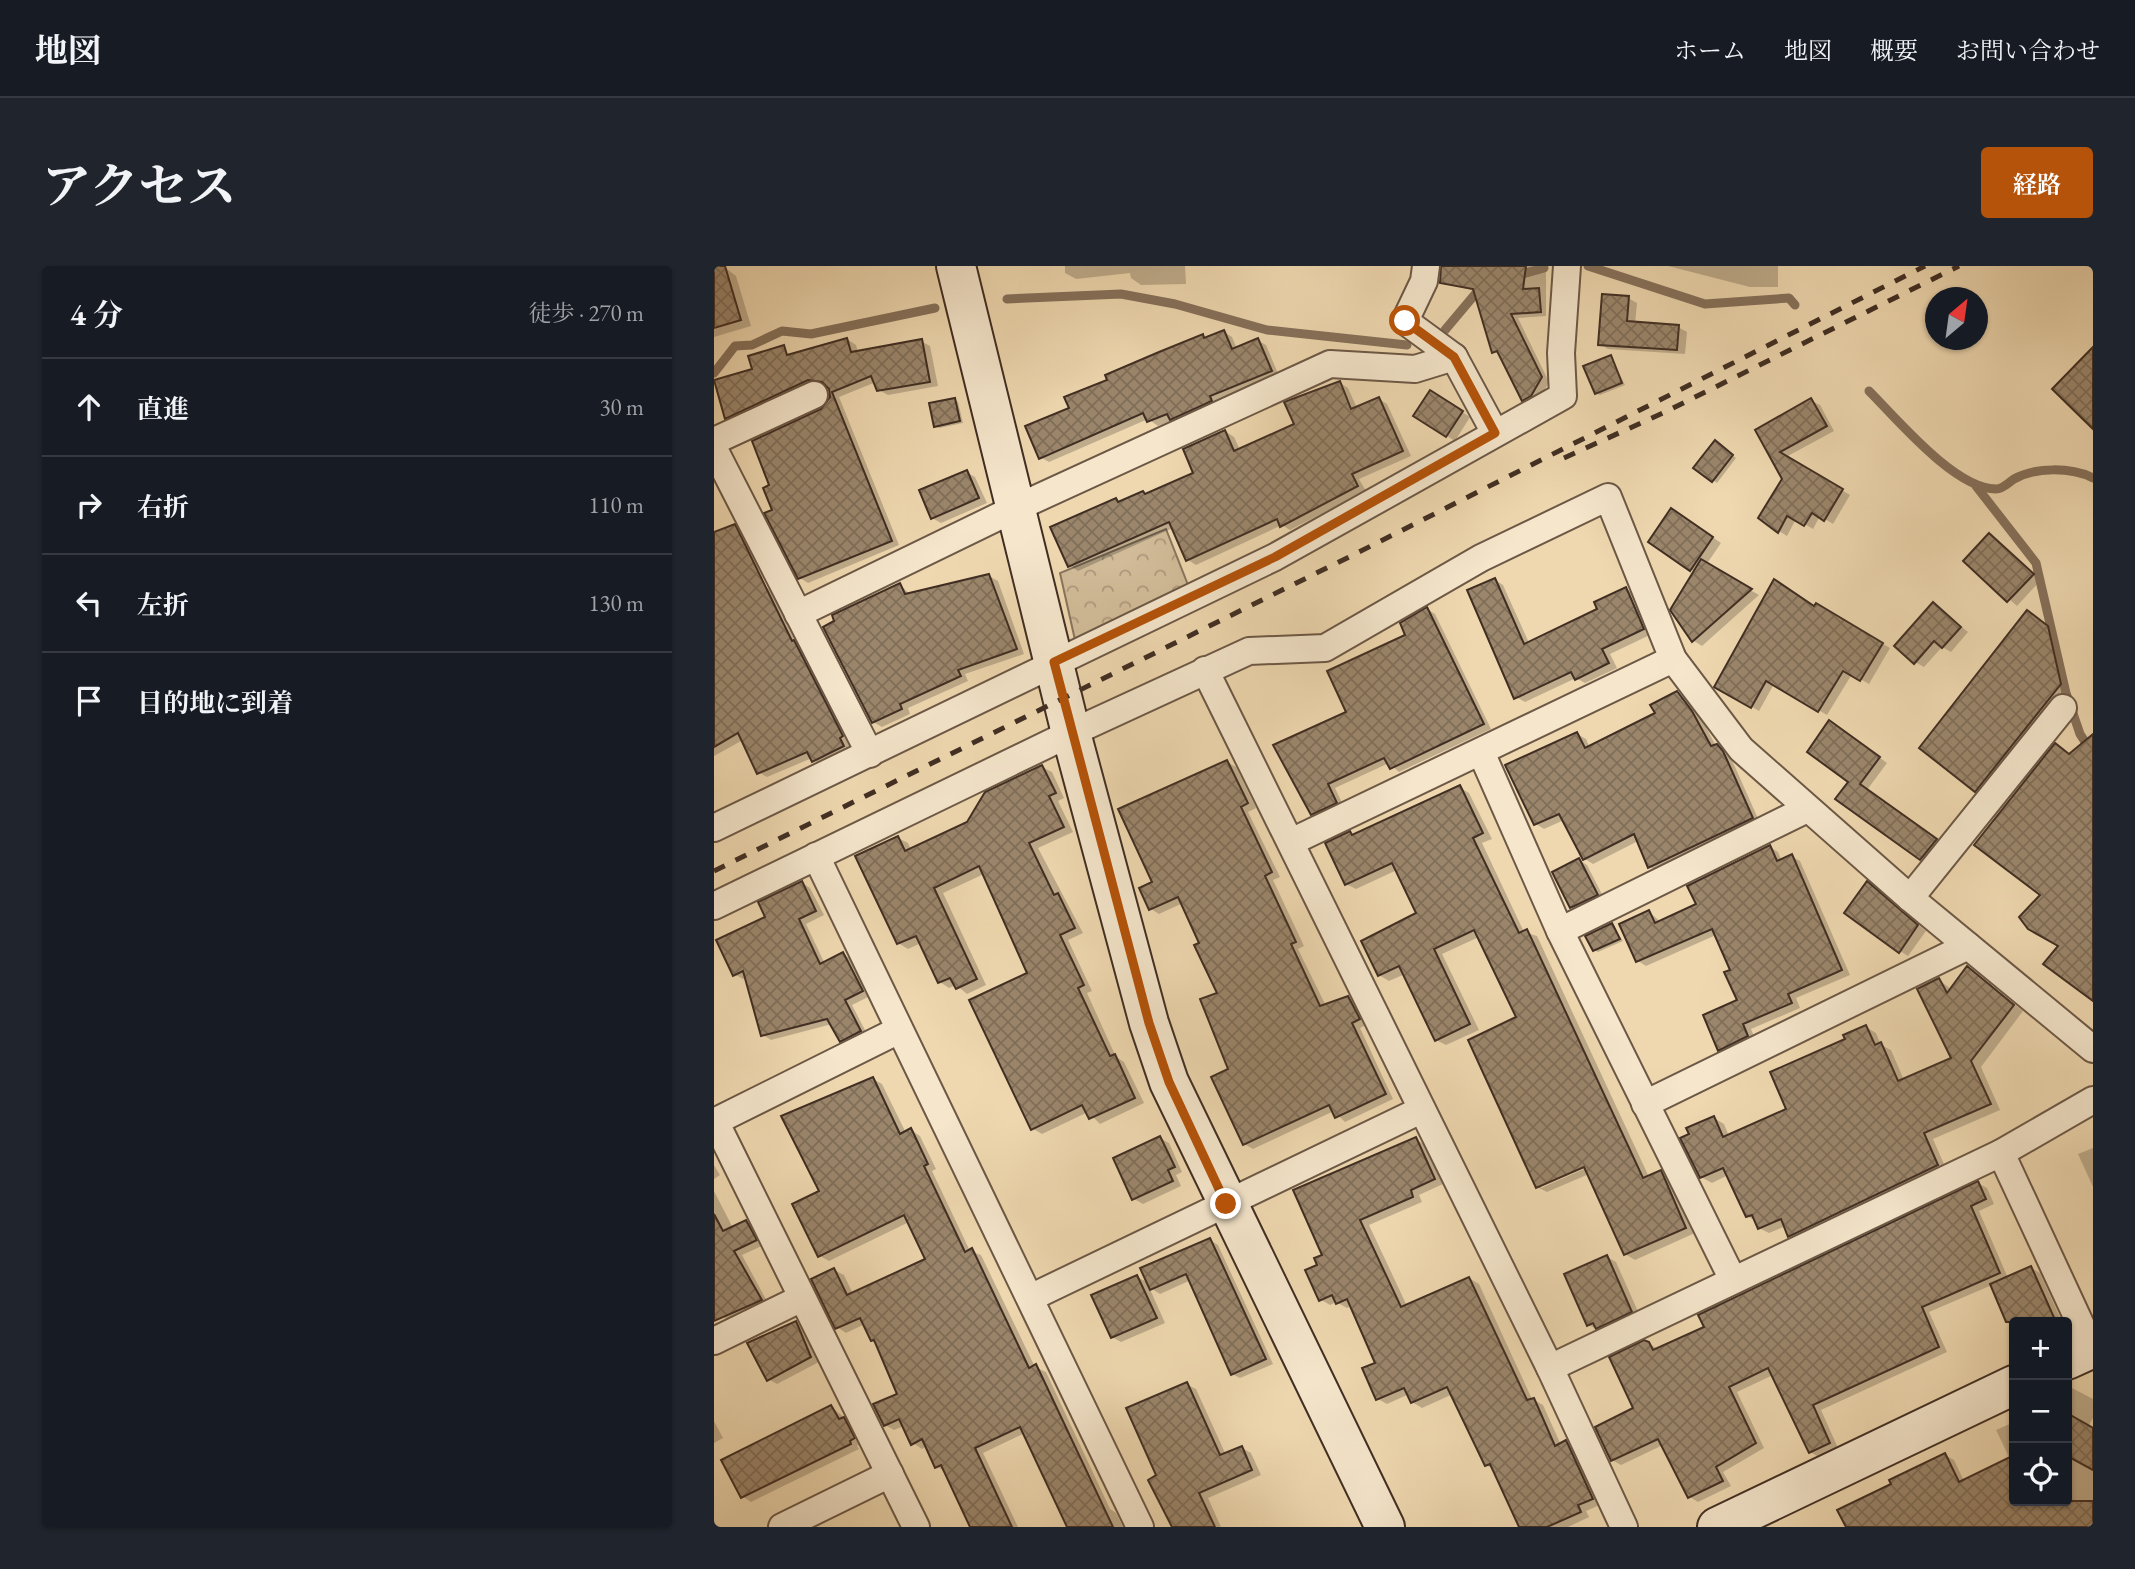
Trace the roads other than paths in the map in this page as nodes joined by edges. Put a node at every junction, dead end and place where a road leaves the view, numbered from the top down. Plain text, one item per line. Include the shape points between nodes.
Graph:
1 (956, 266) edge
2 (1426, 266) edge
3 (1567, 266) edge
4 (1454, 357) junction
5 (814, 396) dead end
6 (1495, 433) junction
7 (714, 441) edge
8 (714, 449) edge
9 (1016, 508) junction
10 (798, 614) junction
11 (1673, 659) junction
12 (1054, 662) junction
13 (1205, 670) junction
14 (2063, 708) dead end
15 (1071, 733) junction
16 (1482, 752) junction
17 (870, 754) junction
18 (1807, 809) junction
19 (714, 828) edge
20 (1291, 842) junction
21 (816, 856) junction
22 (1910, 898) junction
23 (714, 906) edge
24 (1560, 931) junction
25 (1968, 946) junction
26 (900, 1030) junction
27 (2093, 1049) edge
28 (2093, 1100) edge
29 (1645, 1104) junction
30 (1421, 1110) junction
31 (714, 1121) edge
32 (2001, 1153) junction
33 (1226, 1204) junction
34 (1733, 1280) junction
35 (802, 1298) junction
36 (1030, 1298) junction
37 (714, 1341) edge
38 (2086, 1352) edge
39 (1550, 1368) junction
40 (2009, 1387) edge
41 (890, 1474) junction
42 (782, 1527) edge
43 (916, 1527) edge
44 (1140, 1527) edge
45 (1385, 1527) edge
46 (1625, 1527) edge
47 (1717, 1527) edge

1 - 9 street
2 - 4 street via 1405,321
3 - 6 street via 1563,396
4 - 6 street
4 - 9 street via 1415,369 1330,364
5 - 7 street
6 - 12 street via 1275,557
8 - 10 street
9 - 10 street
9 - 12 street
10 - 17 street
11 - 13 street via 1608,497 1481,558 1325,648 1249,651
11 - 16 street
11 - 18 street via 1741,749
12 - 15 street
12 - 17 street
13 - 15 street
13 - 20 street
14 - 22 street
15 - 21 street
15 - 33 street via 1149,1023 1169,1082
16 - 20 street
16 - 24 street
17 - 19 street
18 - 22 street
18 - 24 street
20 - 30 street
21 - 23 street
21 - 26 street
22 - 25 street
24 - 29 street
25 - 27 street
25 - 29 street
26 - 31 street
26 - 36 street
28 - 32 street
29 - 34 street
30 - 33 street
30 - 39 street
31 - 35 street
32 - 34 street
32 - 38 street
33 - 36 street
33 - 45 street
34 - 39 street
35 - 37 street
35 - 41 street
36 - 44 street
39 - 46 street
40 - 47 street
41 - 42 street
41 - 43 street

